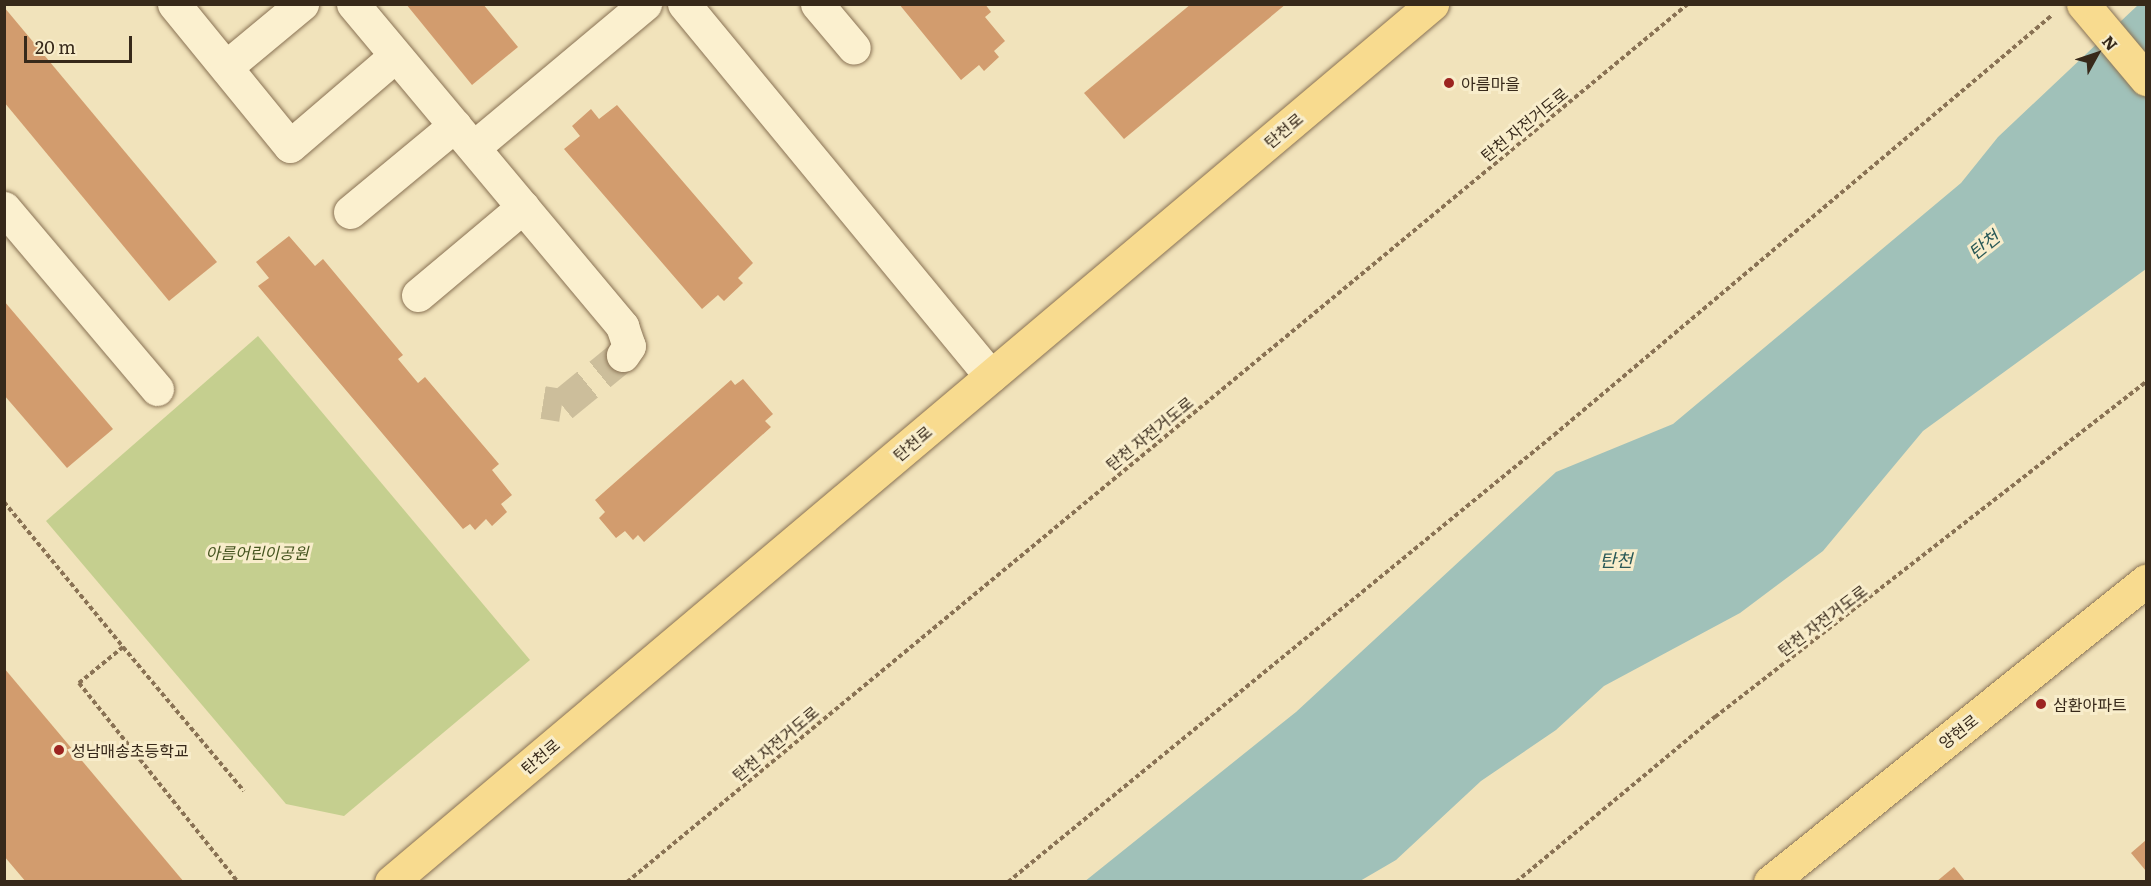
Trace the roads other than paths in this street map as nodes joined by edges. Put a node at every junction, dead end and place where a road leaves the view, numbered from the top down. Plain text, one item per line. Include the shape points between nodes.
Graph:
1 (302, 4) edge
2 (353, 4) edge
3 (645, 4) edge
4 (684, 4) edge
5 (817, 4) edge
6 (1432, 4) edge
7 (184, 8) edge
8 (2070, 8) edge
9 (854, 48) dead end
10 (396, 56) junction
11 (226, 67) junction
12 (2146, 79) edge
13 (465, 136) junction
14 (523, 207) junction
15 (4, 208) edge
16 (350, 212) dead end
17 (418, 295) dead end
18 (623, 354) dead end
19 (991, 376) junction
20 (157, 389) dead end
21 (2143, 591) edge
22 (391, 882) edge
23 (1770, 882) edge

1 - 11 lane
2 - 10 lane
3 - 13 lane
4 - 19 lane
5 - 9 lane
6 - 19 main road, 탄천로
7 - 11 lane
8 - 12 main road
10 - 11 lane via 290,146
10 - 13 lane
13 - 14 lane
13 - 16 lane
14 - 17 lane
14 - 18 lane via 622,326 629,346
15 - 20 lane
19 - 22 main road, 탄천로
21 - 23 main road, 양현로

